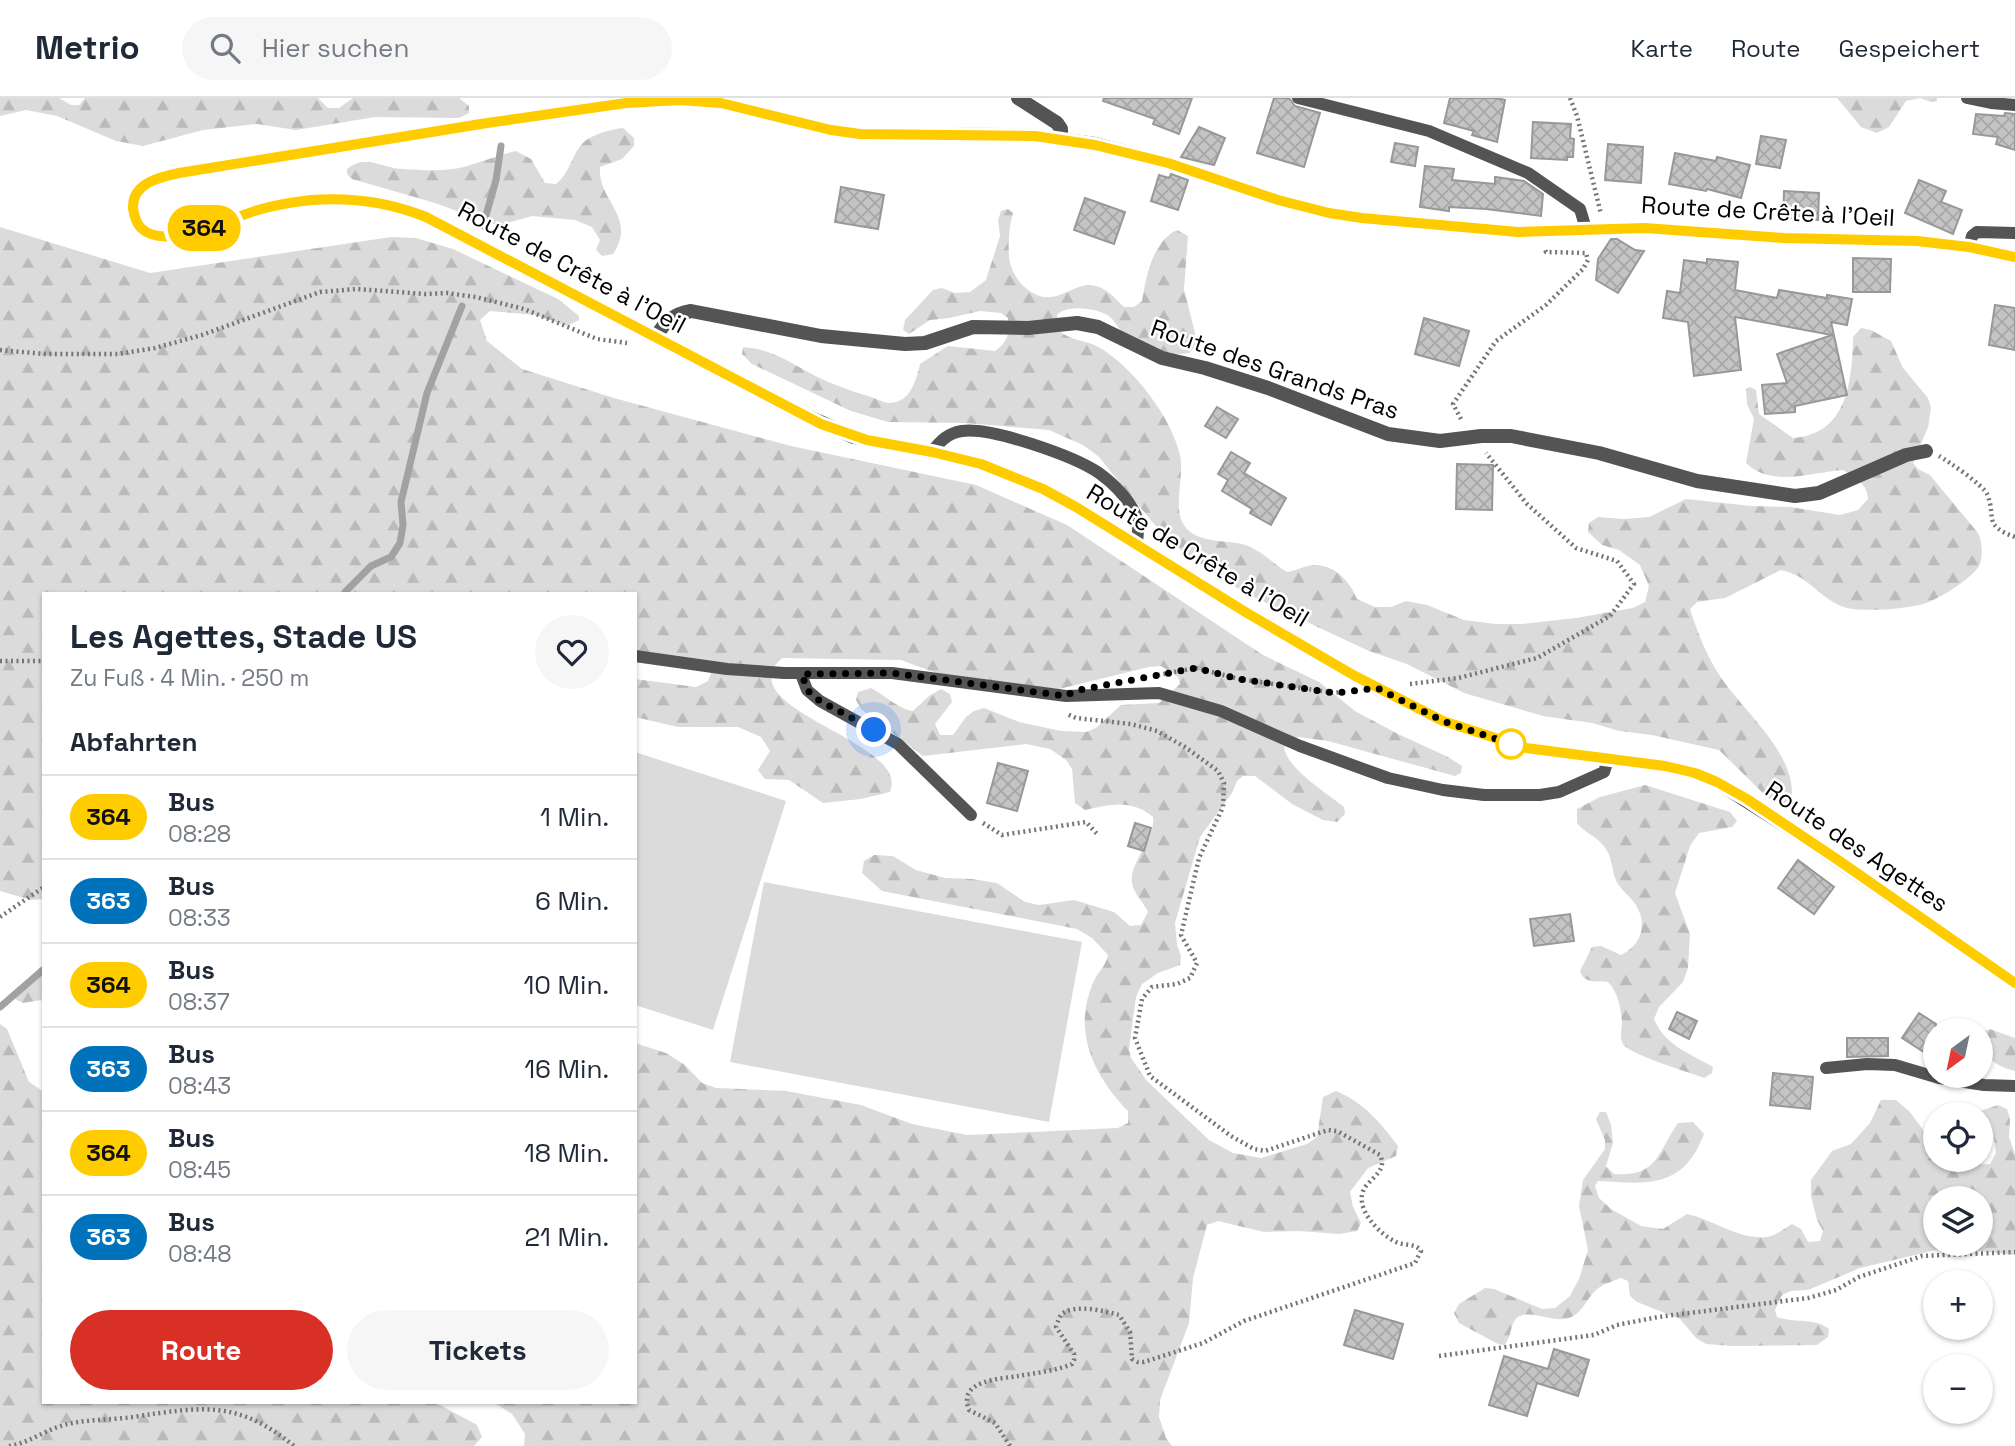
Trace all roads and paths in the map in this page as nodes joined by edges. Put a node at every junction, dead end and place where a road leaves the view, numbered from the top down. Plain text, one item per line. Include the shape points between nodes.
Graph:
1 (1018, 98) edge
2 (1298, 98) edge
3 (1570, 98) edge
4 (1967, 98) edge
5 (2015, 105) edge
6 (1062, 139) junction
7 (1605, 228) junction
8 (1586, 229) junction
9 (1538, 232) junction
10 (2015, 233) edge
11 (1969, 247) junction
12 (2015, 257) edge
13 (650, 334) junction
14 (0, 350) edge
15 (1461, 419) dead end
16 (1474, 438) junction
17 (1926, 451) joint
18 (932, 452) junction
19 (2015, 537) edge
20 (1136, 544) junction
21 (637, 656) edge
22 (0, 661) edge
23 (42, 661) edge
24 (802, 674) junction
25 (1155, 676) dead end
26 (1377, 688) junction
27 (1056, 696) junction
28 (1608, 760) junction
29 (1665, 766) joint
30 (971, 815) joint
31 (1099, 836) dead end
32 (42, 888) edge
33 (0, 917) edge
34 (2015, 983) edge
35 (1826, 1068) dead end
36 (2015, 1086) edge
37 (2015, 1252) edge
38 (1439, 1356) dead end
39 (9, 1446) edge
40 (294, 1446) edge
41 (1010, 1446) edge

1 - 6 street via 1057,123
2 - 8 lane via 1429,131 1528,173 1580,209
3 - 7 path
4 - 5 lane
6 - 9 street, Route de Crête à l'Oeil via 1168,163 1329,213
6 - 13 street, Route de Crête à l'Oeil via 860,134 721,103 626,103 179,173 151,180 134,202 142,229 162,237 291,203 350,199 390,204 450,228
7 - 8 street, Route de Crête à l'Oeil
7 - 11 street, Route de Crête à l'Oeil via 1908,240
8 - 9 street, Route de Crête à l'Oeil
9 - 15 path via 1546,252 1586,253 1588,260 1546,305 1496,341 1453,404
10 - 11 lane via 1977,232
11 - 12 street, Route de Crête à l'Oeil
13 - 14 path via 615,343 524,309 476,297 357,289 320,292 155,348 106,354
13 - 16 street, Route des Grands Pras via 680,313 691,311 821,336 905,344 925,343 973,327 1077,323 1098,327 1162,358 1268,388 1388,434 1440,441
13 - 18 street, Route de Crête à l'Oeil via 841,432
16 - 17 street, Route des Grands Pras via 1511,436 1552,443 1697,481 1795,496 1819,493 1906,455
16 - 26 path via 1527,504 1576,548 1617,561 1634,584 1610,615 1537,658 1458,678
17 - 19 path via 1944,458 1981,487 1992,521 2001,532
18 - 20 street, Route de Crête à l'Oeil via 1022,480
18 - 20 lane via 943,438 962,431 994,433 1065,456 1099,473 1128,500 1139,521
20 - 26 street, Route de Crête à l'Oeil
21 - 24 lane
22 - 23 path
24 - 27 lane via 892,673
24 - 30 lane via 807,690 820,701 898,744
25 - 26 path via 1196,668 1335,693
26 - 28 street, Route de Crête à l'Oeil via 1443,721 1491,738 1542,752
27 - 28 lane via 1159,693 1221,711 1388,778 1484,795 1559,792 1604,772
27 - 41 path via 1062,708 1076,718 1157,731 1207,761 1224,783 1223,807 1199,858 1181,935 1197,963 1190,978 1153,987 1142,999 1135,1038 1150,1076 1254,1149 1274,1148 1328,1130 1380,1155 1383,1167 1361,1194 1361,1205 1394,1241 1421,1251 1415,1263 1244,1321 1203,1343 1144,1362 1132,1359 1130,1332 1119,1315 1064,1312 1056,1327 1074,1354 1072,1364 988,1380 969,1393 969,1410 995,1423
28 - 29 street, Route de Crête à l'Oeil
29 - 34 street, Route des Agettes via 1707,777 1735,791
30 - 31 path via 1002,835 1086,822
32 - 33 path
35 - 36 lane via 1895,1065 1939,1078
37 - 38 path via 1922,1256 1808,1298 1658,1317 1594,1335
39 - 40 path via 64,1425 201,1408 257,1420

